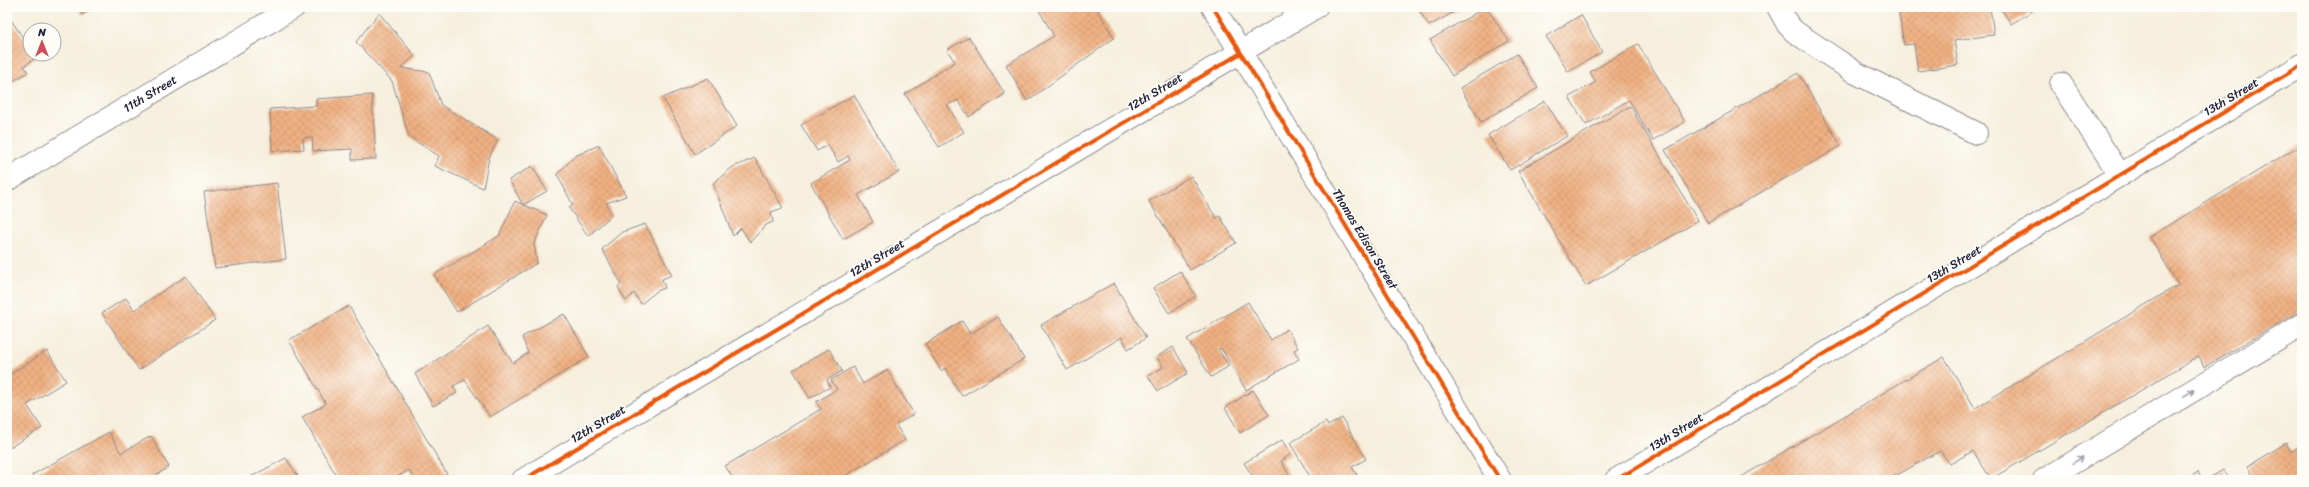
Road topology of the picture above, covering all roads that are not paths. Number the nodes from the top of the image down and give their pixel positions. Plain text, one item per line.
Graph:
1 (294, 7) edge
2 (1213, 7) edge
3 (1316, 7) edge
4 (1778, 7) edge
5 (1241, 53) junction
6 (2302, 66) edge
7 (2061, 84) dead end
8 (1976, 133) dead end
9 (2120, 175) junction
10 (7, 180) edge
11 (2302, 325) edge
12 (523, 480) edge
13 (1500, 480) edge
14 (1616, 480) edge
15 (2044, 480) edge

1 - 10 street, 11th Street
2 - 5 street, Thomas Edison Street
3 - 5 street, 12th Street
4 - 8 street
5 - 12 street, 12th Street
5 - 13 street, Thomas Edison Street
6 - 9 street, 13th Street
7 - 9 street
9 - 14 street, 13th Street
15 -> 11 street

